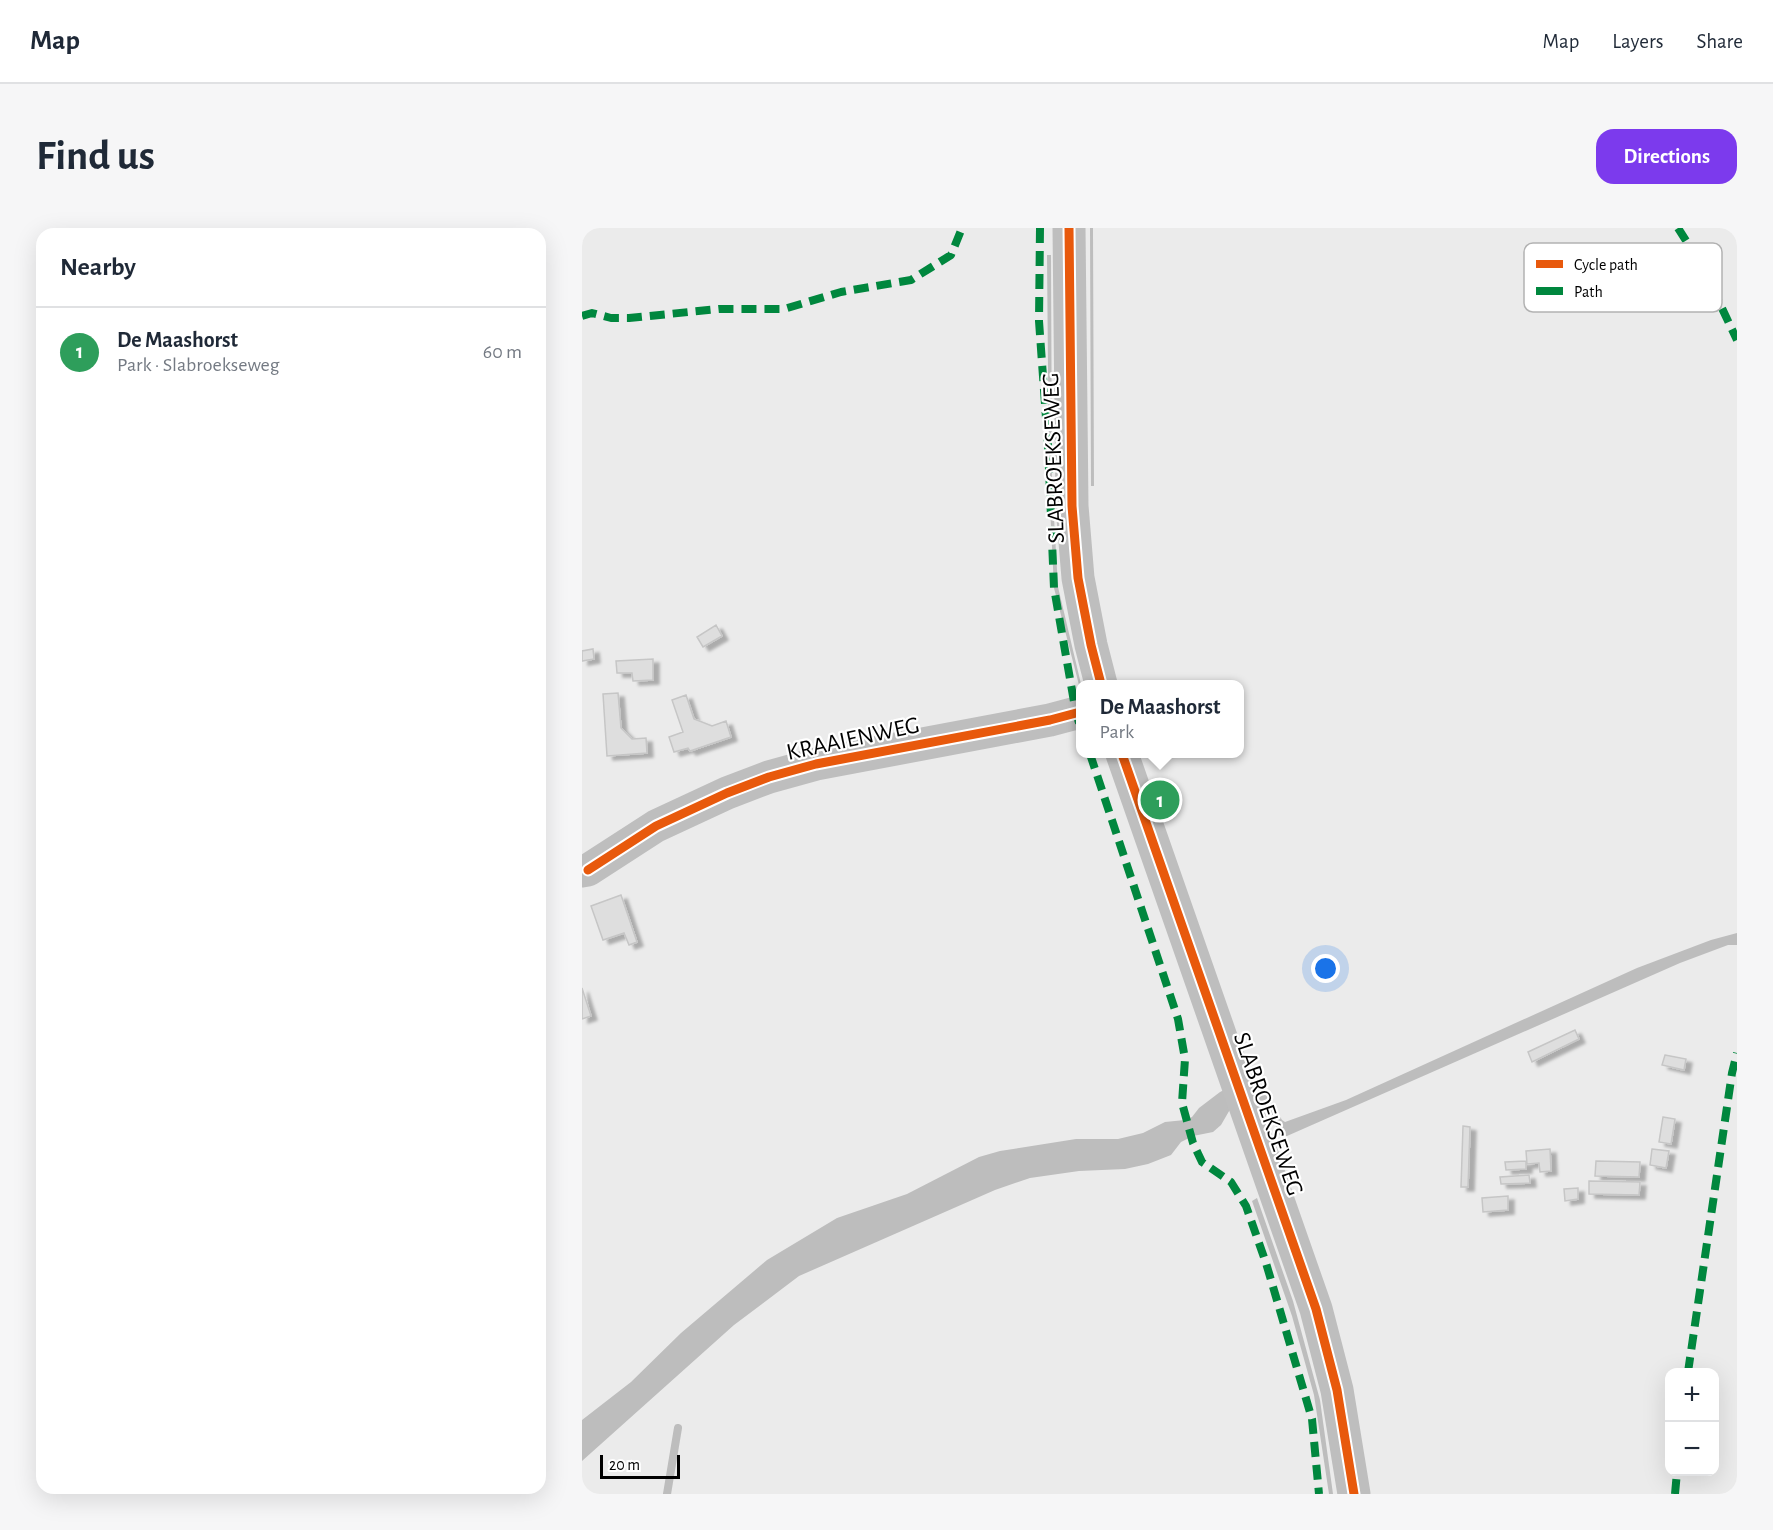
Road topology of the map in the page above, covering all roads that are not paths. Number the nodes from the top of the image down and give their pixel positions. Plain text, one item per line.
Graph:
1 (1069, 228) edge
2 (1100, 680) edge
3 (1076, 713) edge
4 (1124, 758) edge
5 (585, 871) edge
6 (1354, 1494) edge

1 - 2 street, SLABROEKSEWEG
3 - 5 street, KRAAIENWEG
4 - 6 street, SLABROEKSEWEG

